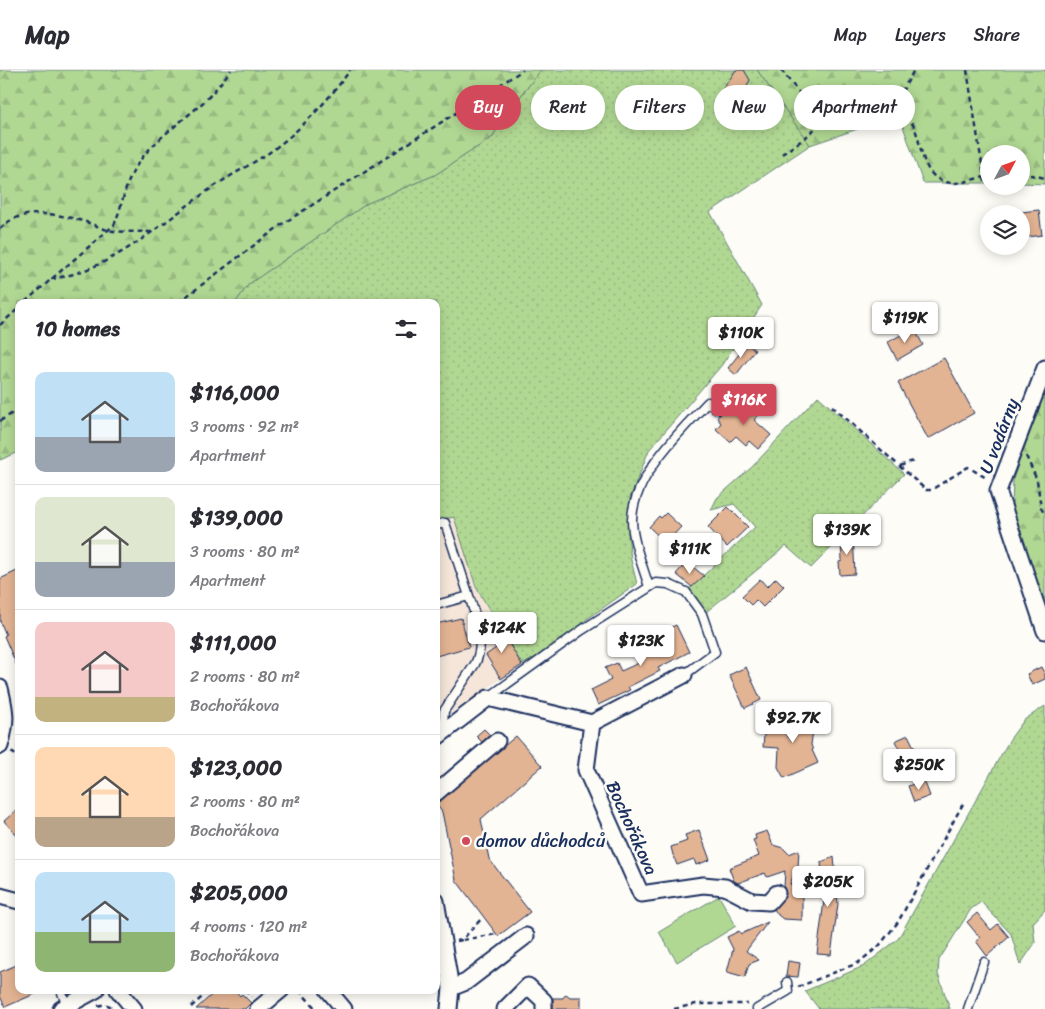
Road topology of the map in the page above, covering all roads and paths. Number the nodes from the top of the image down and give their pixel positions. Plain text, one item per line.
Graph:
1 (231, 70) edge
2 (350, 70) edge
3 (523, 70) edge
4 (781, 70) edge
5 (914, 70) edge
6 (967, 70) edge
7 (906, 85) edge
8 (794, 86) edge
9 (915, 128) edge
10 (813, 130) edge
11 (980, 152) edge
12 (782, 154) dead end
13 (1030, 175) edge
14 (980, 178) edge
15 (1045, 178) edge
16 (0, 229) edge
17 (108, 230) junction
18 (152, 232) junction
19 (51, 279) junction
20 (28, 299) edge
21 (183, 299) edge
22 (15, 312) edge
23 (0, 325) edge
24 (1045, 368) edge
25 (832, 406) dead end
26 (717, 410) dead end
27 (15, 412) edge
28 (0, 421) edge
29 (1018, 441) junction
30 (915, 462) dead end
31 (900, 466) junction
32 (991, 480) dead end
33 (1045, 515) edge
34 (440, 524) edge
35 (649, 587) junction
36 (469, 596) junction
37 (440, 604) edge
38 (1045, 631) edge
39 (684, 675) joint
40 (0, 688) edge
41 (488, 698) junction
42 (592, 723) junction
43 (441, 734) edge
44 (1, 739) edge
45 (497, 741) dead end
46 (440, 790) edge
47 (964, 802) dead end
48 (777, 893) dead end
49 (0, 896) edge
50 (15, 900) edge
51 (482, 918) dead end
52 (440, 924) edge
53 (467, 934) dead end
54 (496, 934) dead end
55 (526, 936) dead end
56 (462, 940) dead end
57 (984, 962) dead end
58 (787, 982) dead end
59 (451, 988) junction
60 (788, 991) junction
61 (62, 994) edge
62 (88, 994) edge
63 (121, 994) edge
64 (206, 994) edge
65 (276, 994) edge
66 (303, 994) edge
67 (331, 994) edge
68 (767, 1003) junction
69 (64, 1007) edge
70 (191, 1007) dead end
71 (93, 1009) edge
72 (115, 1009) edge
73 (134, 1009) edge
74 (258, 1009) edge
75 (316, 1009) edge
76 (344, 1009) edge
77 (448, 1009) edge
78 (505, 1009) edge
79 (544, 1009) edge
80 (674, 1009) edge
81 (757, 1009) edge
82 (968, 1009) edge

1 - 17 path
2 - 18 path
3 - 21 path
4 - 8 path
5 - 7 path
6 - 11 path
9 - 14 path
10 - 12 path
13 - 15 path
16 - 17 path
17 - 18 path
17 - 19 path
18 - 19 path
19 - 20 path
22 - 23 path
24 - 29 street, U vodárny
25 - 31 path
26 - 35 lane
27 - 28 path
29 - 33 path
29 - 38 street, U vodárny
30 - 31 path
31 - 32 path
34 - 36 lane
35 - 39 lane
35 - 41 lane
36 - 37 lane
36 - 43 lane
39 - 42 street
40 - 44 street
41 - 42 street
41 - 43 street
42 - 48 street, Bochořákova
45 - 46 street
47 - 60 path
49 - 50 street
51 - 53 path
52 - 59 street
54 - 56 path
55 - 59 street
57 - 82 lane
58 - 60 lane
59 - 77 street
60 - 68 lane
61 - 69 lane
62 - 69 street
63 - 73 street
64 - 70 path
65 - 74 street
66 - 75 path
67 - 76 street
68 - 80 path
68 - 81 lane
71 - 72 path
78 - 79 street

